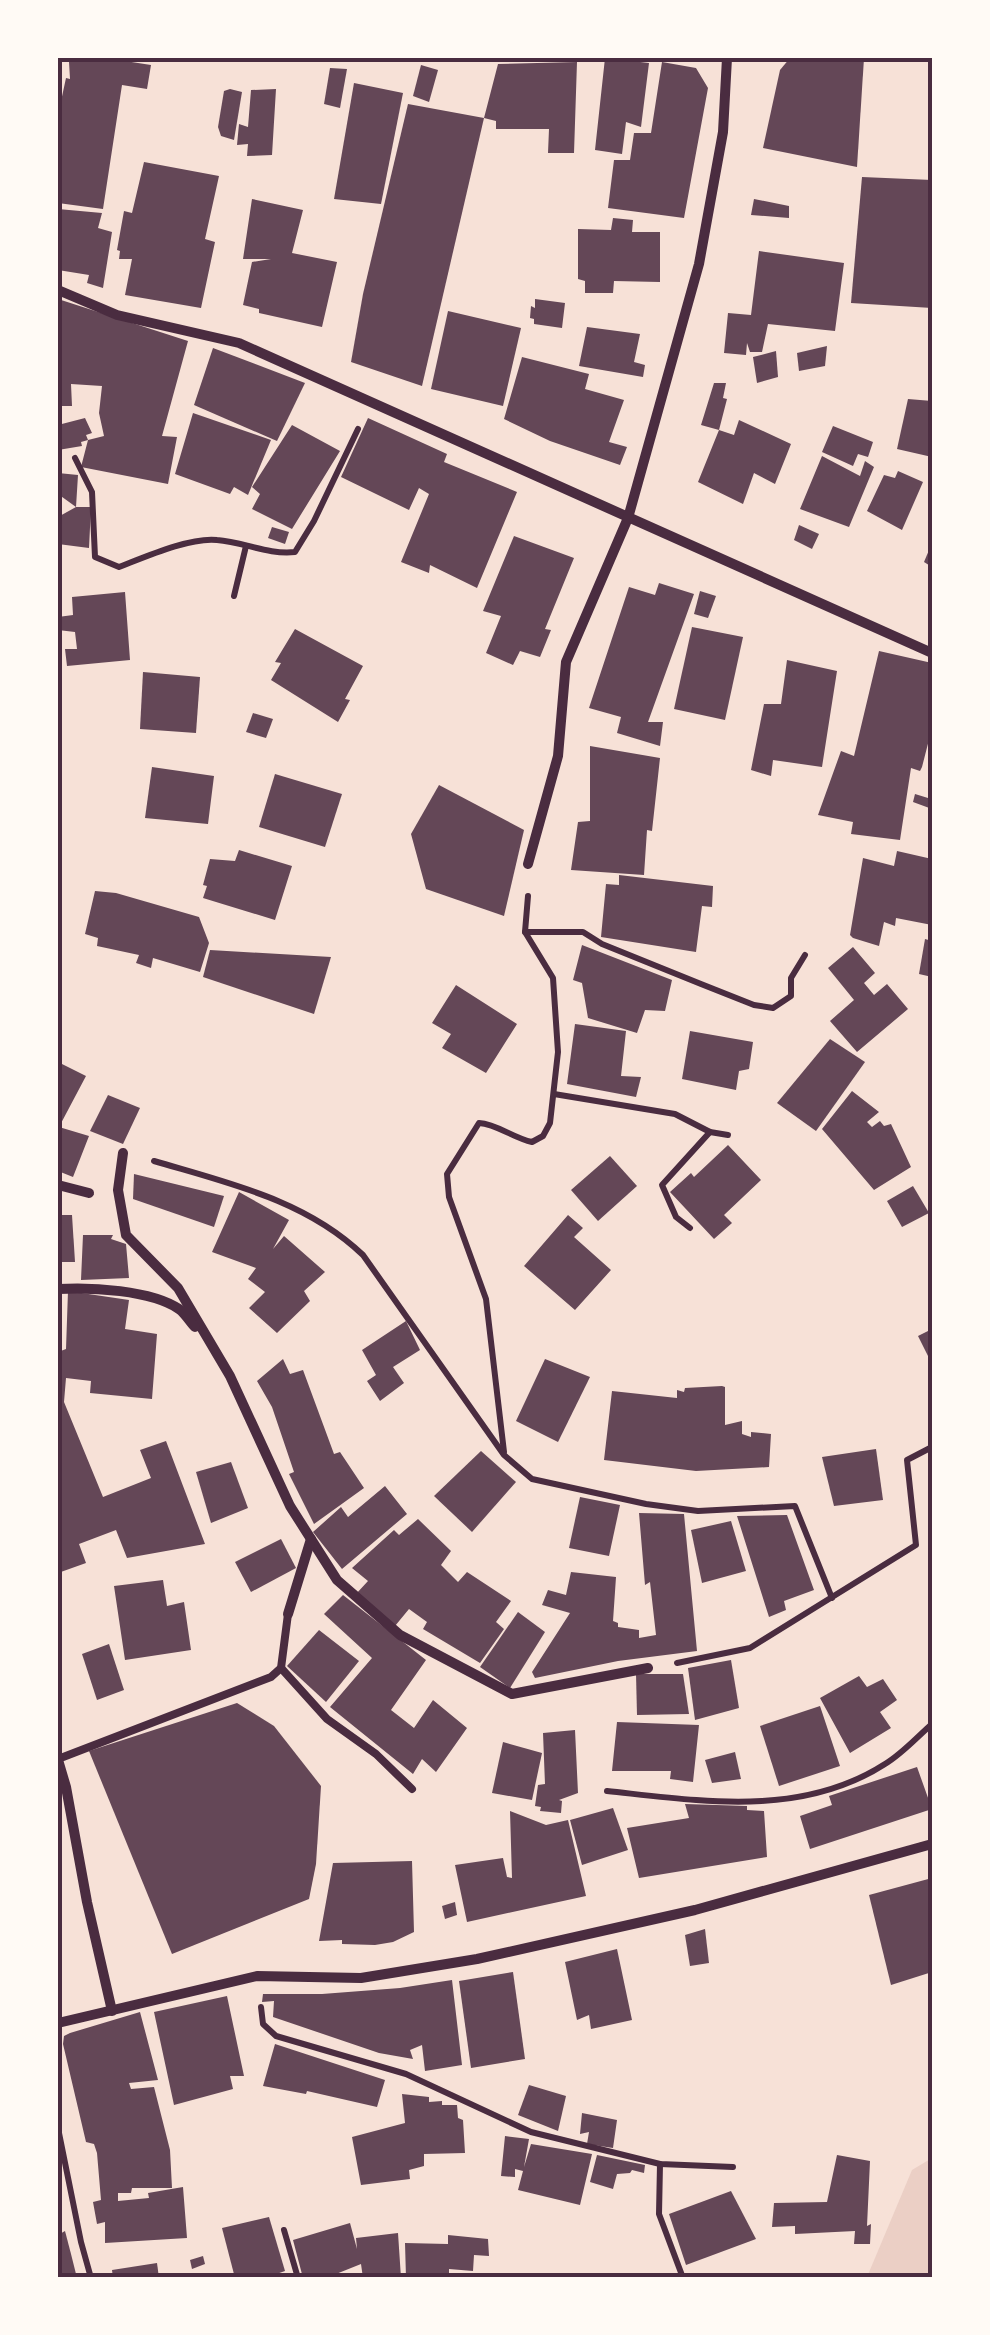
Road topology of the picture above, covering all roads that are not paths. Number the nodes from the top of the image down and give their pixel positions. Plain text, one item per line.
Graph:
1 (727, 58) edge
2 (58, 290) edge
3 (628, 518) junction
4 (932, 653) edge
5 (528, 864) dead end
6 (123, 1153) road end
7 (58, 1185) edge
8 (89, 1193) dead end
9 (58, 1289) edge
10 (212, 1346) junction
11 (311, 1539) junction
12 (288, 1614) joint
13 (281, 1668) junction
14 (648, 1668) road end
15 (58, 1759) edge
16 (412, 1789) dead end
17 (932, 1844) edge
18 (112, 2011) junction
19 (58, 2023) edge

1 - 3 street
2 - 3 street
3 - 4 street
3 - 5 street
6 - 10 street
7 - 8 street
9 - 10 street
10 - 11 street
11 - 12 street
11 - 14 street
12 - 13 lane
13 - 15 lane
13 - 16 lane
15 - 18 street
17 - 18 street
18 - 19 street

